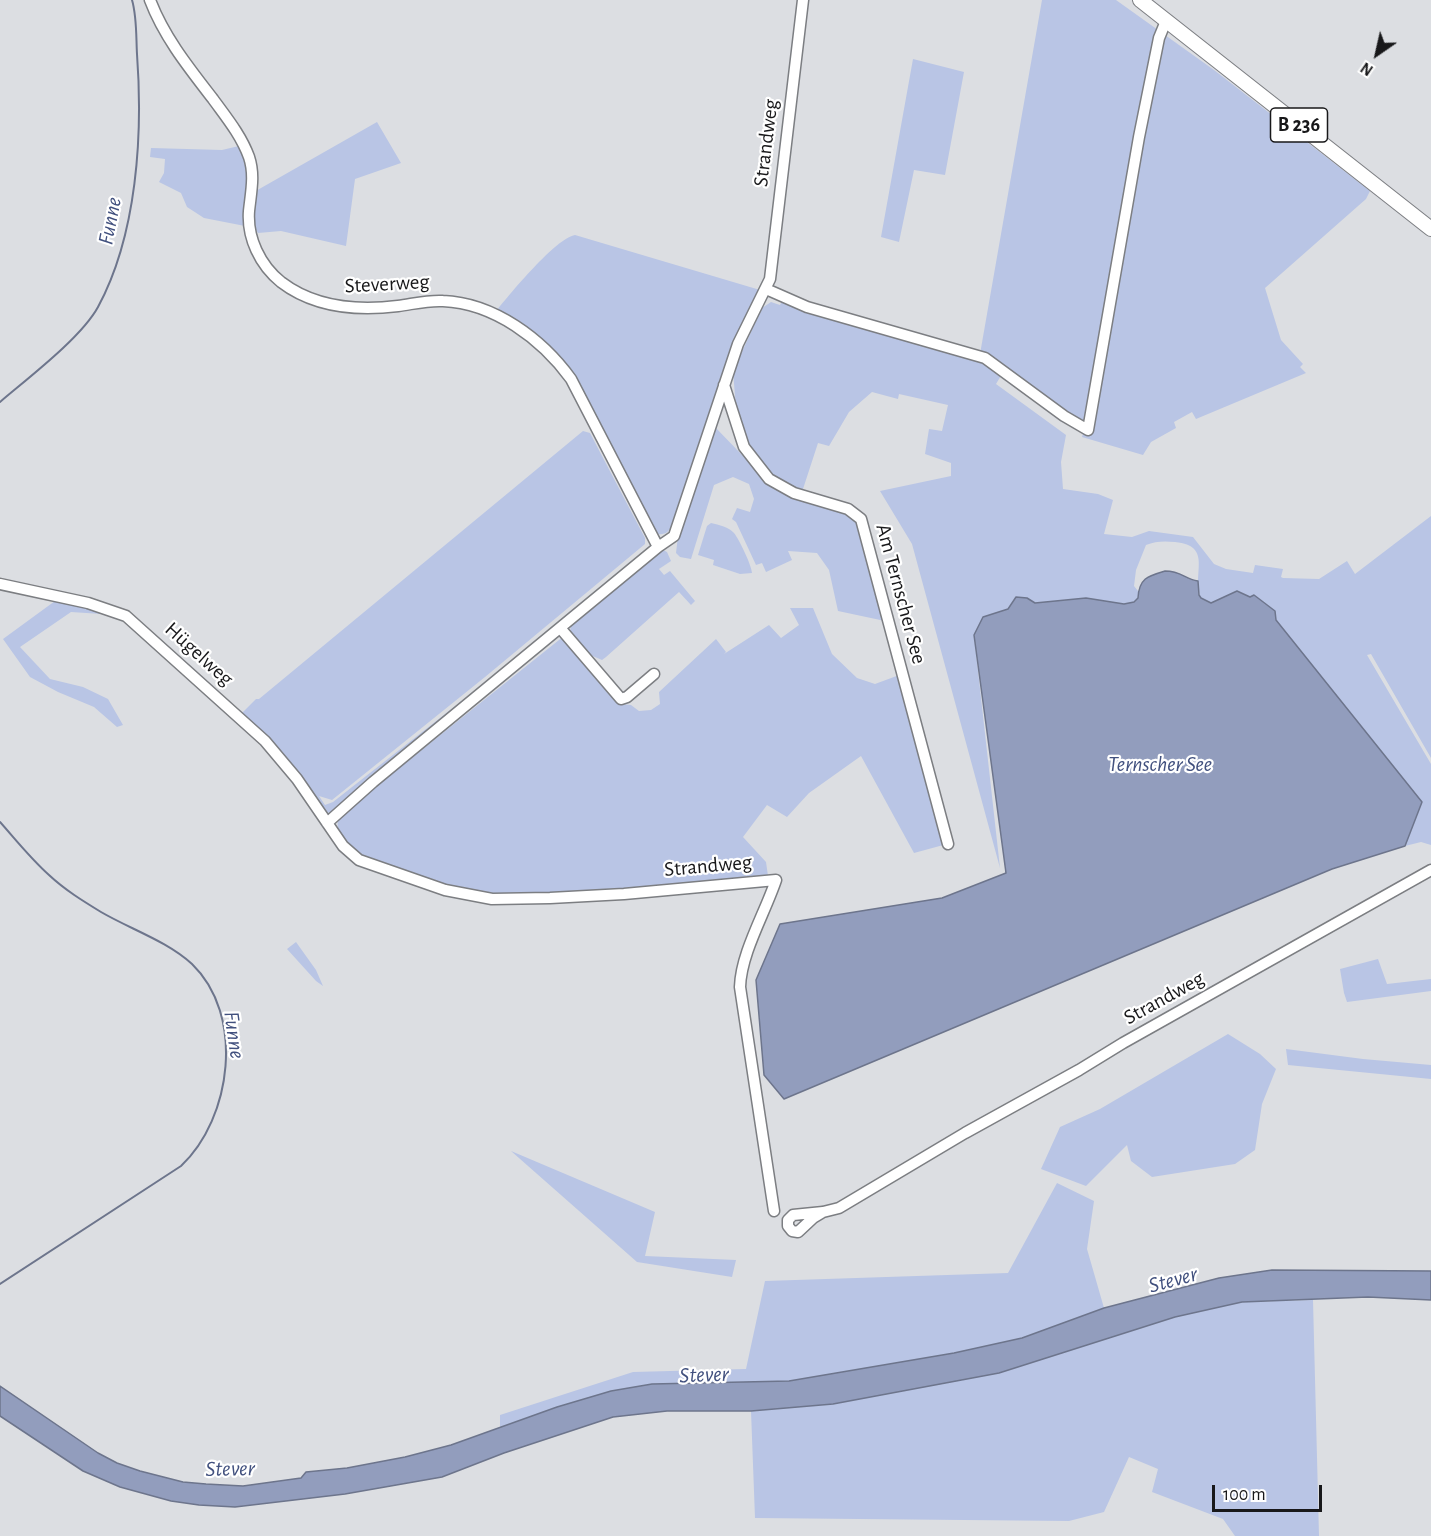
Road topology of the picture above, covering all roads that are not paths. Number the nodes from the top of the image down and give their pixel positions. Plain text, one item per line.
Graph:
1 (150, 0) edge
2 (803, 0) edge
3 (1140, 0) edge
4 (1166, 21) junction
5 (1431, 229) edge
6 (766, 290) junction
7 (724, 385) junction
8 (658, 547) junction
9 (0, 584) edge
10 (561, 629) junction
11 (654, 674) dead end
12 (327, 823) junction
13 (948, 844) dead end
14 (1431, 870) edge
15 (774, 1211) dead end
16 (823, 1212) dead end

1 - 8 street, Steverweg
2 - 6 street, Strandweg
3 - 4 main road, B 236
4 - 5 main road, B 236
4 - 6 street
6 - 7 street, Strandweg
7 - 8 street, Strandweg
7 - 13 street, Am Ternscher See
8 - 10 street, Strandweg
9 - 12 street, Hügelweg
10 - 11 street
10 - 12 street, Strandweg
12 - 15 street, Strandweg
14 - 16 street, Strandweg

